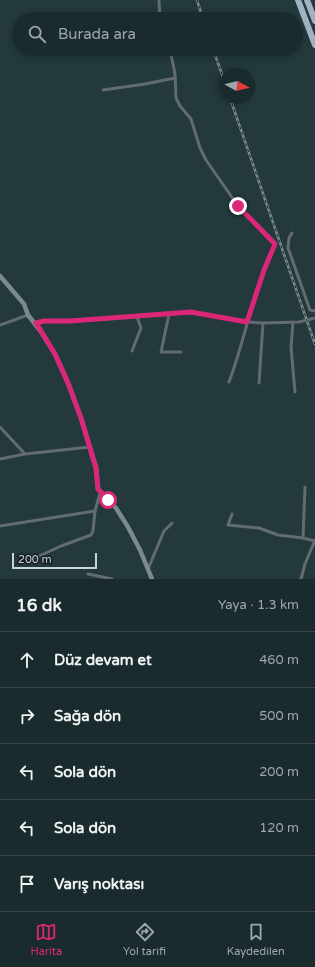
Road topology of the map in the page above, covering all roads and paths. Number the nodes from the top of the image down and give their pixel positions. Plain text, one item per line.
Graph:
1 (159, 0) edge
2 (298, 0) edge
3 (307, 0) edge
4 (160, 12) edge
5 (303, 12) edge
6 (303, 13) edge
7 (315, 21) edge
8 (315, 45) edge
9 (171, 56) edge
10 (175, 78) junction
11 (103, 90) dead end
12 (292, 233) dead end
13 (0, 276) edge
14 (315, 311) edge
15 (28, 314) junction
16 (169, 314) junction
17 (137, 317) junction
18 (315, 318) edge
19 (247, 322) junction
20 (293, 322) junction
21 (36, 323) junction
22 (263, 323) junction
23 (0, 324) edge
24 (132, 351) dead end
25 (181, 352) dead end
26 (229, 382) dead end
27 (259, 383) dead end
28 (295, 392) dead end
29 (0, 427) edge
30 (90, 447) junction
31 (25, 454) junction
32 (0, 459) edge
33 (304, 487) dead end
34 (100, 493) junction
35 (95, 511) junction
36 (232, 514) dead end
37 (172, 523) dead end
38 (0, 526) edge
39 (303, 538) junction
40 (315, 540) edge
41 (24, 563) dead end
42 (148, 569) junction
43 (88, 574) dead end
44 (112, 579) edge
45 (152, 579) edge
46 (301, 579) edge

1 - 4 street
2 - 5 highway
3 - 7 highway
6 - 8 highway
9 - 10 street
10 - 11 street
10 - 19 street
12 - 14 street
13 - 15 street
15 - 21 street
15 - 23 street
16 - 17 street
16 - 19 street
16 - 25 street
17 - 21 street
17 - 24 street
18 - 20 street
19 - 22 street
19 - 26 street
20 - 22 street
20 - 28 street
21 - 30 street
22 - 27 street
29 - 31 street
30 - 31 street
30 - 34 street
31 - 32 street
33 - 39 street
34 - 35 street
34 - 42 street
35 - 38 street
35 - 41 street
36 - 39 street
37 - 42 street
39 - 40 street
40 - 46 street
42 - 45 street
43 - 44 street

